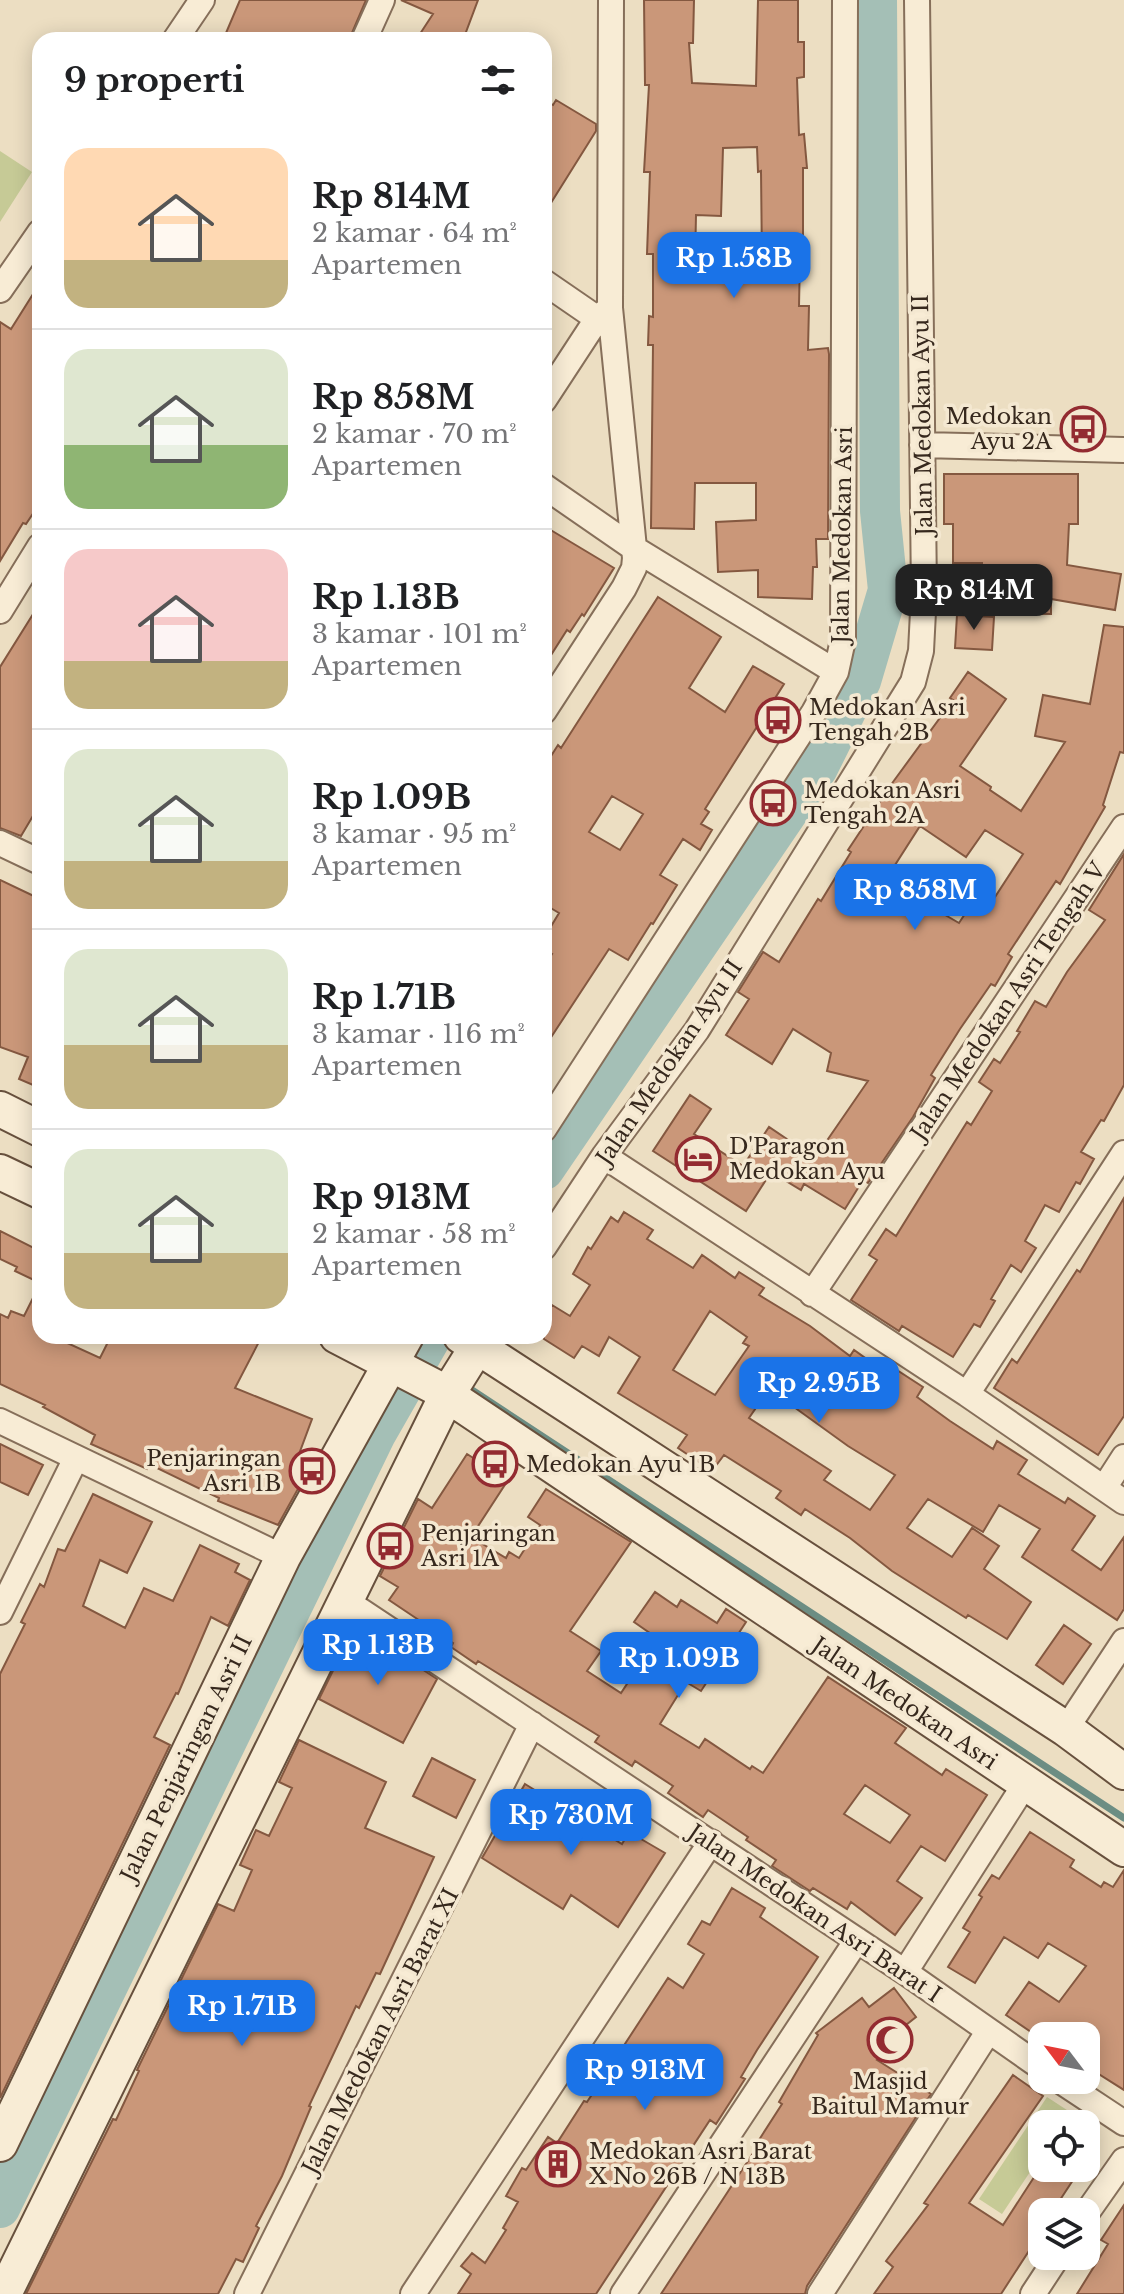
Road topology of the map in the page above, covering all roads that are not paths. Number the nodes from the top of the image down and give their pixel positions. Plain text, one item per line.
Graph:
1 (202, 0) edge
2 (382, 0) edge
3 (611, 0) edge
4 (845, 0) edge
5 (917, 0) edge
6 (183, 32) edge
7 (368, 32) edge
8 (32, 240) edge
9 (8, 265) edge
10 (552, 287) edge
11 (0, 290) edge
12 (607, 319) junction
13 (552, 390) edge
14 (922, 445) junction
15 (1124, 450) edge
16 (552, 492) edge
17 (635, 549) junction
18 (32, 559) edge
19 (0, 611) edge
20 (836, 672) junction
21 (552, 699) edge
22 (1124, 827) edge
23 (0, 843) edge
24 (32, 857) edge
25 (0, 1109) edge
26 (552, 1110) edge
27 (32, 1125) edge
28 (1124, 1153) edge
29 (604, 1156) junction
30 (0, 1172) edge
31 (32, 1187) edge
32 (552, 1235) edge
33 (812, 1294) junction
34 (363, 1344) edge
35 (471, 1344) edge
36 (479, 1344) edge
37 (398, 1355) edge
38 (442, 1391) junction
39 (967, 1394) junction
40 (0, 1421) edge
41 (1124, 1457) edge
42 (76, 1458) junction
43 (1104, 1488) junction
44 (1124, 1502) edge
45 (283, 1557) junction
46 (346, 1601) junction
47 (0, 1612) edge
48 (1124, 1641) edge
49 (532, 1724) junction
50 (1066, 1729) junction
51 (1124, 1772) edge
52 (1025, 1784) junction
53 (711, 1842) junction
54 (1124, 1849) edge
55 (857, 1940) junction
56 (905, 1972) junction
57 (988, 2032) junction
58 (1028, 2059) edge
59 (1080, 2094) edge
60 (1124, 2123) edge
61 (0, 2144) edge
62 (1124, 2160) edge
63 (1097, 2198) edge
64 (1049, 2270) edge
65 (4, 2294) edge
66 (247, 2294) edge
67 (413, 2294) edge
68 (623, 2294) edge
69 (820, 2294) edge
70 (1033, 2294) edge

1 - 6 street
2 - 7 street
3 - 12 street
4 - 20 street, Jalan Medokan Asri
5 - 14 street, Jalan Medokan Ayu II
8 - 9 street
9 - 11 street
10 - 12 street
12 - 13 street
12 - 17 street
14 - 15 street
14 - 29 street, Jalan Medokan Ayu II
16 - 17 street
17 - 20 street
17 - 21 street
18 - 19 street
20 - 26 street, Jalan Medokan Asri
22 - 33 street, Jalan Medokan Asri Tengah V
23 - 24 street
25 - 27 street
28 - 39 street
29 - 32 street, Jalan Medokan Ayu II
29 - 33 street
30 - 31 street
33 - 39 street
34 - 37 street, Jalan Medokan Asri
35 - 38 street
36 - 50 street
37 - 38 street, Jalan Medokan Asri
37 - 45 street, Jalan Penjaringan Asri II
38 - 46 street
38 - 52 street, Jalan Medokan Asri
39 - 43 street
40 - 42 street
41 - 43 street
42 - 45 street
42 - 47 street
43 - 44 street
45 - 61 street, Jalan Penjaringan Asri II
46 - 49 street, Jalan Medokan Asri Barat I
46 - 65 street
48 - 50 street
49 - 53 street, Jalan Medokan Asri Barat I
49 - 66 street, Jalan Medokan Asri Barat XI
50 - 51 street
52 - 54 street, Jalan Medokan Asri
52 - 56 street
53 - 55 street, Jalan Medokan Asri Barat I
53 - 67 street
55 - 56 street, Jalan Medokan Asri Barat I
55 - 68 street
56 - 57 street, Jalan Medokan Asri Barat I
57 - 58 street, Jalan Medokan Asri Barat I
57 - 69 street
59 - 60 street
62 - 63 street
64 - 70 street

